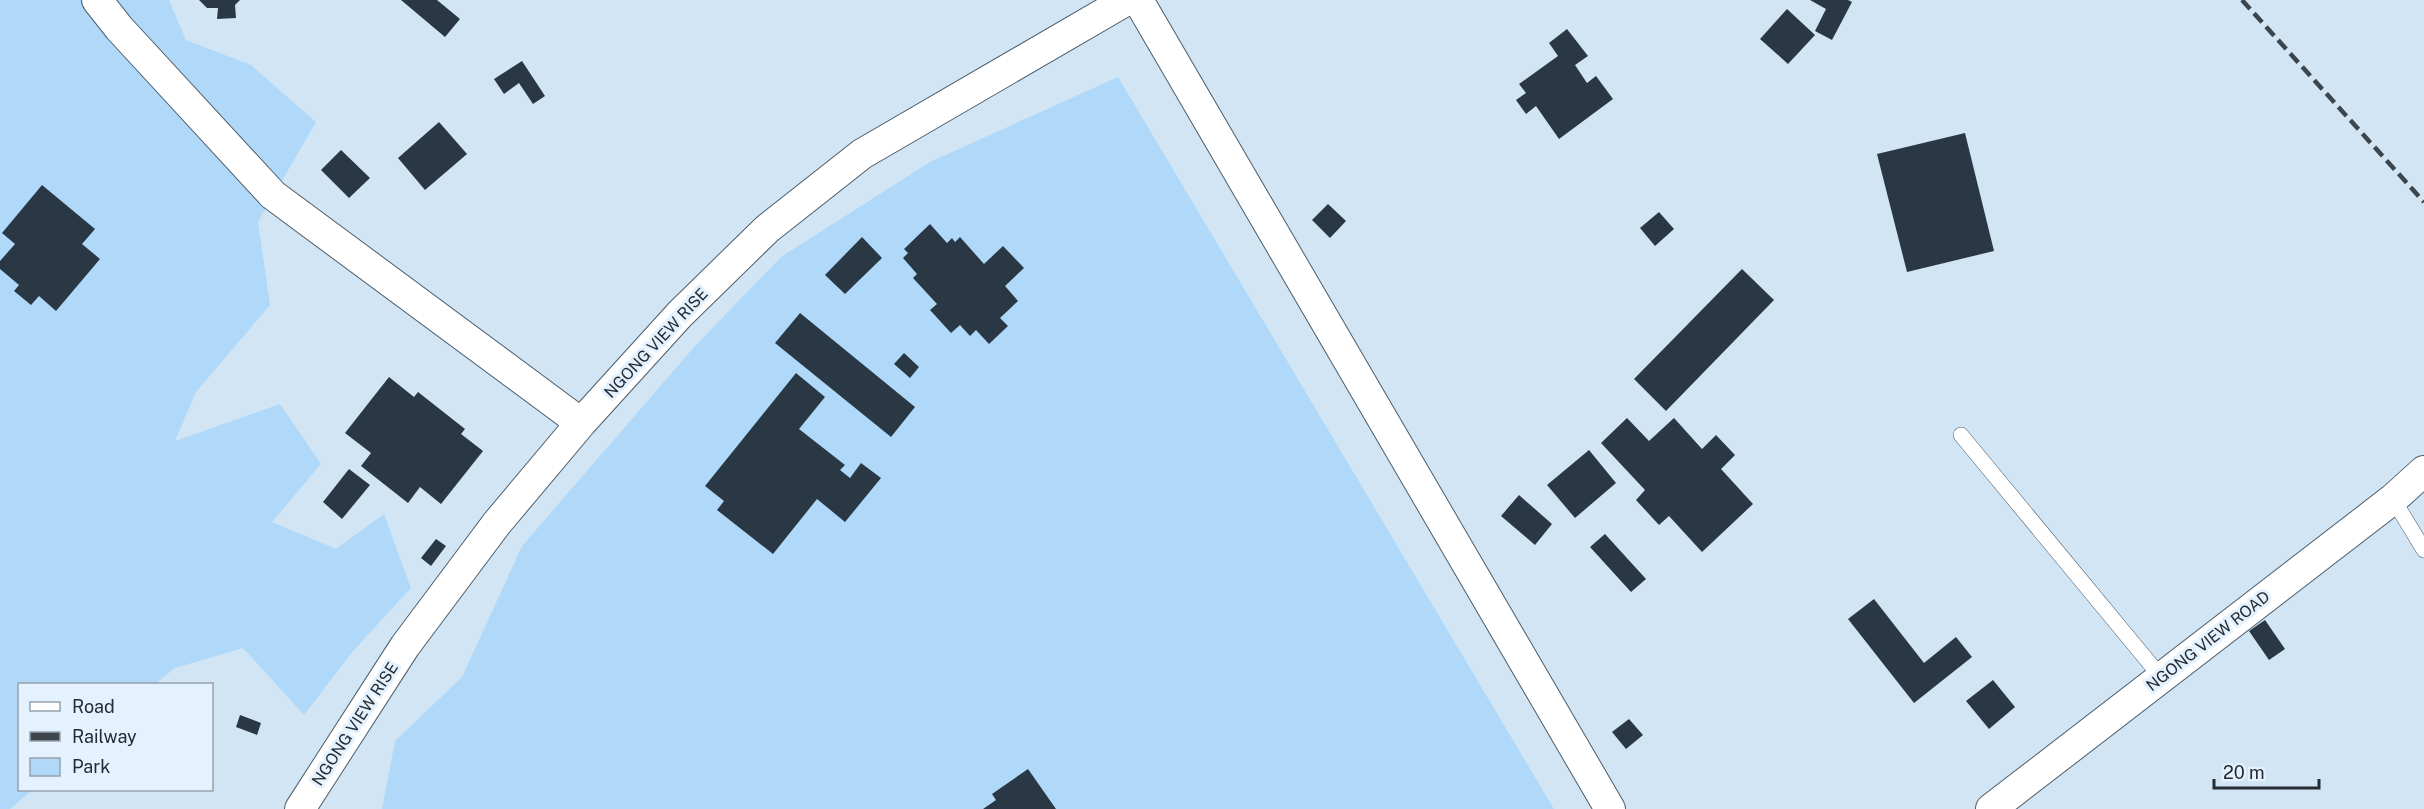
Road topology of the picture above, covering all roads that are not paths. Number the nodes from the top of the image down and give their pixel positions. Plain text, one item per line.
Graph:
1 (98, 0) edge
2 (1127, 0) edge
3 (1138, 0) edge
4 (581, 423) junction
5 (1961, 435) dead end
6 (2424, 471) edge
7 (2393, 499) junction
8 (2424, 550) edge
9 (2161, 677) junction
10 (300, 809) edge
11 (1610, 809) edge
12 (1991, 809) edge

1 - 4 street
2 - 4 street, NGONG VIEW RISE
3 - 11 street
4 - 10 street, NGONG VIEW RISE
5 - 9 lane
6 - 7 street, NGONG VIEW ROAD
7 - 8 lane
7 - 9 street, NGONG VIEW ROAD
9 - 12 street, NGONG VIEW ROAD

